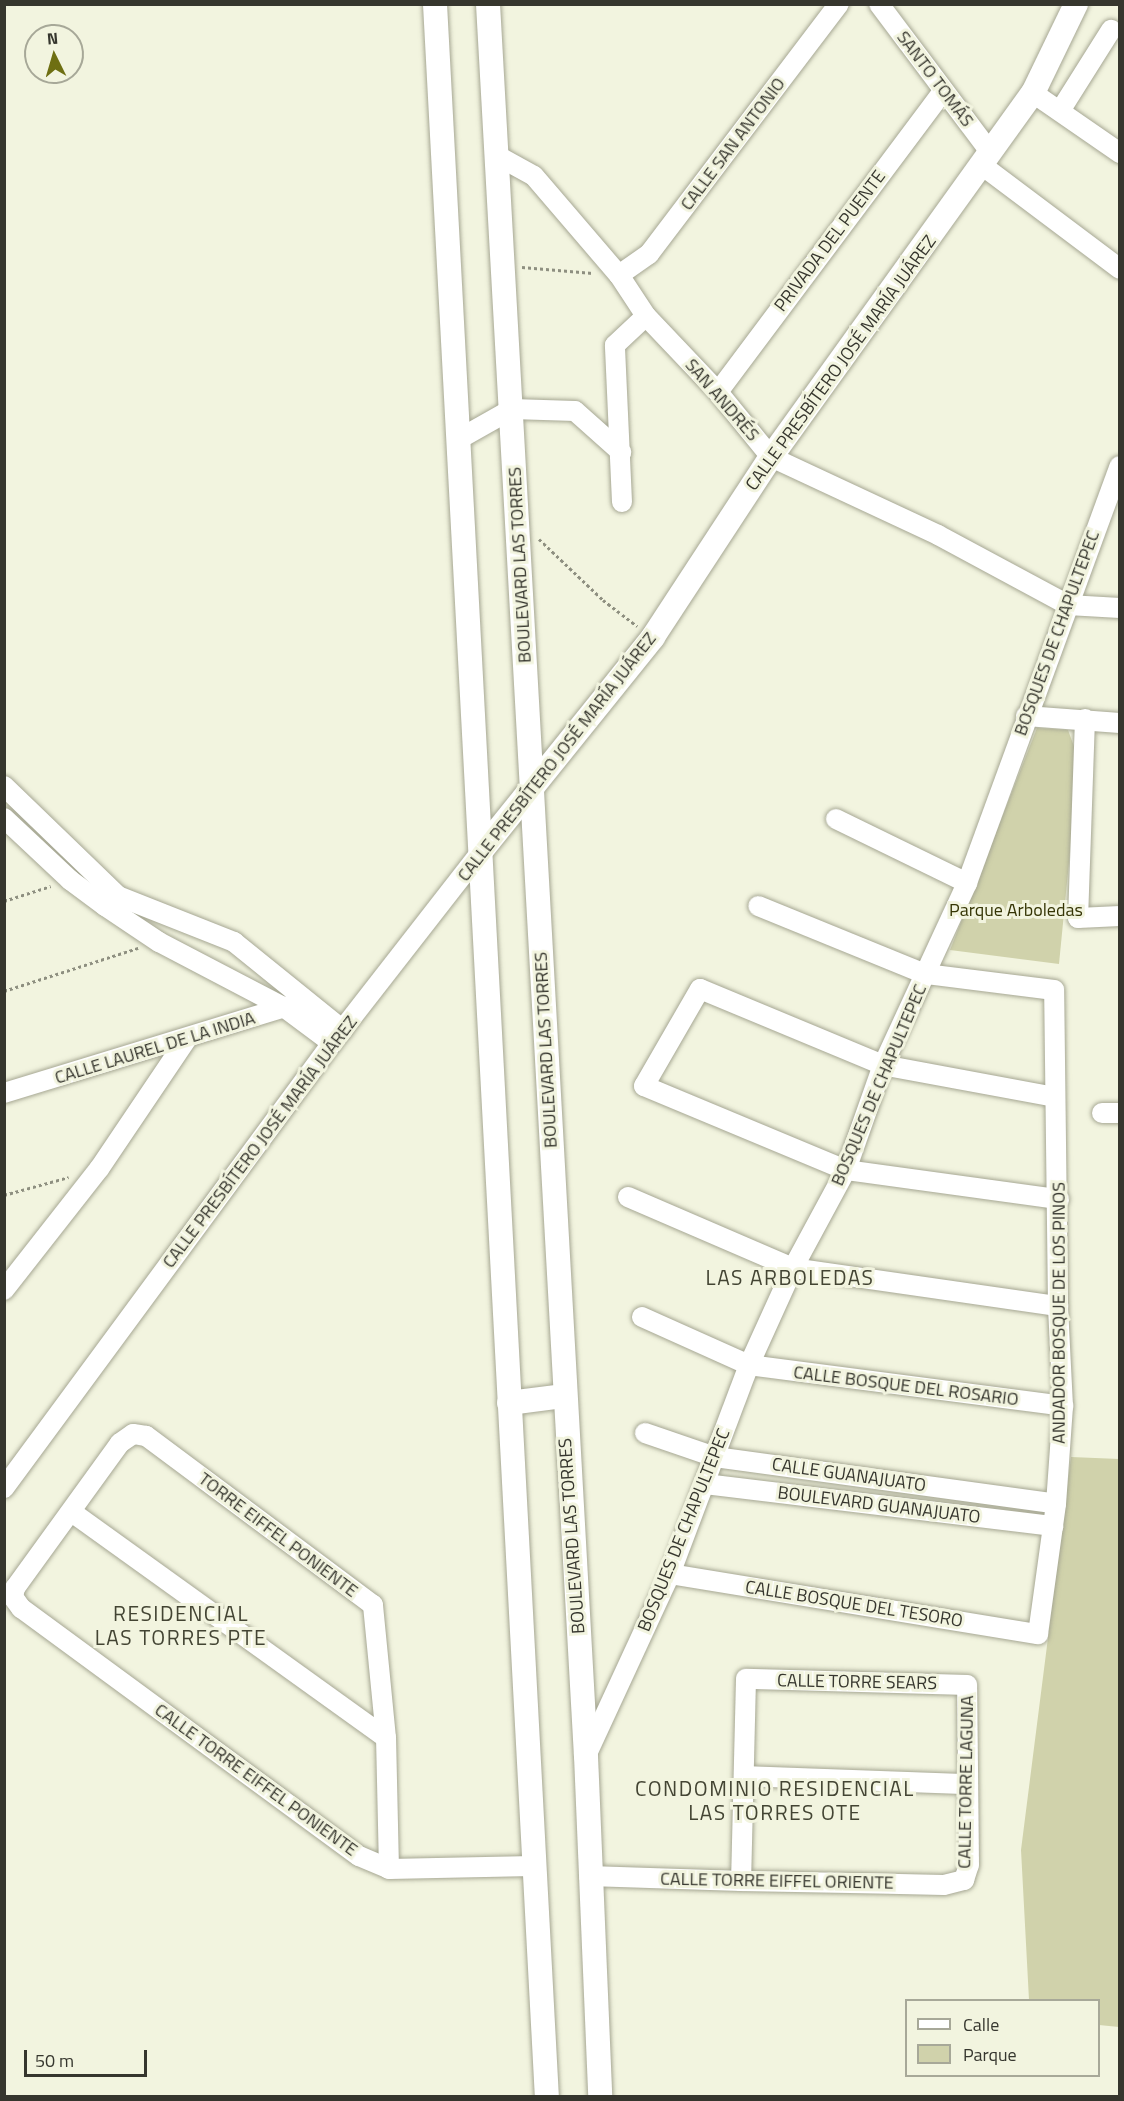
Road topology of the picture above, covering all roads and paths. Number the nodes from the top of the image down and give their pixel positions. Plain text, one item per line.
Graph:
1 (435, 4) edge
2 (488, 4) edge
3 (839, 4) edge
4 (879, 4) edge
5 (1076, 4) edge
6 (1111, 30) dead end
7 (943, 91) junction
8 (1034, 93) junction
9 (1059, 111) junction
10 (1119, 153) edge
11 (496, 155) junction
12 (987, 159) junction
13 (502, 265) junction
14 (1119, 269) edge
15 (619, 275) junction
16 (646, 316) junction
17 (718, 392) junction
18 (502, 415) junction
19 (466, 435) junction
20 (621, 452) junction
21 (771, 457) junction
22 (1119, 466) edge
23 (1114, 491) edge
24 (622, 502) dead end
25 (516, 524) junction
26 (1068, 605) junction
27 (1119, 608) edge
28 (653, 637) junction
29 (1026, 716) junction
30 (1085, 720) junction
31 (1119, 723) edge
32 (4, 786) edge
33 (533, 790) junction
34 (4, 818) edge
35 (836, 819) dead end
36 (497, 832) junction
37 (70, 880) junction
38 (967, 883) junction
39 (4, 901) edge
40 (112, 901) junction
41 (758, 906) dead end
42 (1119, 916) edge
43 (159, 942) junction
44 (926, 974) junction
45 (4, 991) edge
46 (305, 999) junction
47 (285, 1008) junction
48 (337, 1037) junction
49 (186, 1040) junction
50 (883, 1065) junction
51 (4, 1094) edge
52 (1055, 1097) junction
53 (99, 1168) junction
54 (846, 1170) junction
55 (4, 1195) edge
56 (628, 1197) dead end
57 (1059, 1199) junction
58 (793, 1268) junction
59 (4, 1290) edge
60 (1058, 1306) junction
61 (642, 1317) dead end
62 (749, 1365) junction
63 (563, 1396) junction
64 (509, 1403) junction
65 (1063, 1406) junction
66 (645, 1433) dead end
67 (715, 1457) junction
68 (705, 1484) junction
69 (4, 1488) edge
70 (1056, 1504) junction
71 (73, 1513) junction
72 (1053, 1526) junction
73 (670, 1574) junction
74 (13, 1597) joint
75 (1038, 1634) joint
76 (968, 1684) joint
77 (615, 1694) junction
78 (582, 1698) junction
79 (386, 1738) junction
80 (586, 1756) junction
81 (745, 1776) junction
82 (967, 1784) junction
83 (533, 1866) junction
84 (389, 1869) junction
85 (589, 1876) junction
86 (964, 1880) joint
87 (741, 1881) junction
88 (547, 2097) edge
89 (600, 2097) edge

1 - 19 street
2 - 11 street, BOULEVARD LAS TORRES
3 - 15 street, CALLE SAN ANTONIO
4 - 7 street, SANTO TOMÁS
5 - 8 street, CALLE PRESBÍTERO JOSÉ MARÍA JUÁREZ
6 - 9 street
7 - 12 street, SANTO TOMÁS
7 - 17 street, PRIVADA DEL PUENTE
8 - 9 street
8 - 12 street, CALLE PRESBÍTERO JOSÉ MARÍA JUÁREZ
9 - 10 street
11 - 13 street, BOULEVARD LAS TORRES
11 - 15 street, SAN ANDRÉS
12 - 14 street, SANTO TOMÁS
12 - 21 street, CALLE PRESBÍTERO JOSÉ MARÍA JUÁREZ
13 - 15 path
13 - 18 street, BOULEVARD LAS TORRES
15 - 16 street, SAN ANDRÉS
16 - 17 street, SAN ANDRÉS
16 - 20 street
17 - 21 street, SAN ANDRÉS
18 - 19 street
18 - 20 street
18 - 25 street, BOULEVARD LAS TORRES
19 - 36 street
20 - 24 street
21 - 26 street, SAN ANDRÉS
21 - 28 street, CALLE PRESBÍTERO JOSÉ MARÍA JUÁREZ
22 - 23 street, BOSQUES DE CHAPULTEPEC
23 - 26 street, BOSQUES DE CHAPULTEPEC
25 - 28 path
25 - 33 street, BOULEVARD LAS TORRES
26 - 27 street
26 - 29 street, BOSQUES DE CHAPULTEPEC
28 - 33 street, CALLE PRESBÍTERO JOSÉ MARÍA JUÁREZ
29 - 30 street
29 - 38 street, BOSQUES DE CHAPULTEPEC
30 - 31 street
30 - 42 street
32 - 40 street
33 - 36 street, CALLE PRESBÍTERO JOSÉ MARÍA JUÁREZ
33 - 63 street, BOULEVARD LAS TORRES
34 - 37 street
35 - 38 street
36 - 48 street, CALLE PRESBÍTERO JOSÉ MARÍA JUÁREZ
36 - 64 street
37 - 39 path
37 - 40 street
38 - 44 street, BOSQUES DE CHAPULTEPEC
40 - 43 street
40 - 46 street
41 - 44 street
43 - 45 path
43 - 47 street
44 - 50 street, BOSQUES DE CHAPULTEPEC
44 - 52 street, ANDADOR BOSQUE DE LOS PINOS
46 - 47 street, CALLE LAUREL DE LA INDIA
46 - 48 street
47 - 48 street
47 - 49 street, CALLE LAUREL DE LA INDIA
48 - 69 street, CALLE PRESBÍTERO JOSÉ MARÍA JUÁREZ
49 - 51 street, CALLE LAUREL DE LA INDIA
49 - 53 street
50 - 52 street
50 - 54 street, BOSQUES DE CHAPULTEPEC
50 - 54 street
52 - 57 street, ANDADOR BOSQUE DE LOS PINOS
53 - 55 path
53 - 59 street
54 - 57 street
54 - 58 street, BOSQUES DE CHAPULTEPEC
56 - 58 street
57 - 60 street, ANDADOR BOSQUE DE LOS PINOS
58 - 60 street
58 - 62 street, BOSQUES DE CHAPULTEPEC
60 - 65 street, ANDADOR BOSQUE DE LOS PINOS
61 - 62 street, CALLE BOSQUE DEL ROSARIO
62 - 65 street, CALLE BOSQUE DEL ROSARIO
62 - 67 street, BOSQUES DE CHAPULTEPEC
63 - 64 street
63 - 78 street, BOULEVARD LAS TORRES
64 - 83 street
65 - 70 street, ANDADOR BOSQUE DE LOS PINOS
66 - 67 street, CALLE GUANAJUATO
67 - 68 street, BOSQUES DE CHAPULTEPEC
67 - 70 street, CALLE GUANAJUATO
68 - 72 street, BOULEVARD GUANAJUATO
68 - 73 street, BOSQUES DE CHAPULTEPEC
70 - 72 street, ANDADOR BOSQUE DE LOS PINOS
71 - 74 street, TORRE EIFFEL PONIENTE
71 - 79 street
71 - 79 street, TORRE EIFFEL PONIENTE
72 - 75 street, ANDADOR BOSQUE DE LOS PINOS
73 - 75 street, CALLE BOSQUE DEL TESORO
73 - 77 street, BOSQUES DE CHAPULTEPEC
74 - 84 street, CALLE TORRE EIFFEL PONIENTE
76 - 81 street, CALLE TORRE SEARS
76 - 82 street, CALLE TORRE LAGUNA
77 - 78 street
77 - 80 street, BOSQUES DE CHAPULTEPEC
78 - 80 street, BOULEVARD LAS TORRES
79 - 84 street, TORRE EIFFEL PONIENTE
80 - 85 street, BOULEVARD LAS TORRES
81 - 82 street
81 - 87 street
82 - 86 street, CALLE TORRE LAGUNA
83 - 84 street, CALLE TORRE EIFFEL PONIENTE
83 - 88 street
85 - 87 street, CALLE TORRE EIFFEL ORIENTE
85 - 89 street, BOULEVARD LAS TORRES
86 - 87 street, CALLE TORRE EIFFEL ORIENTE

